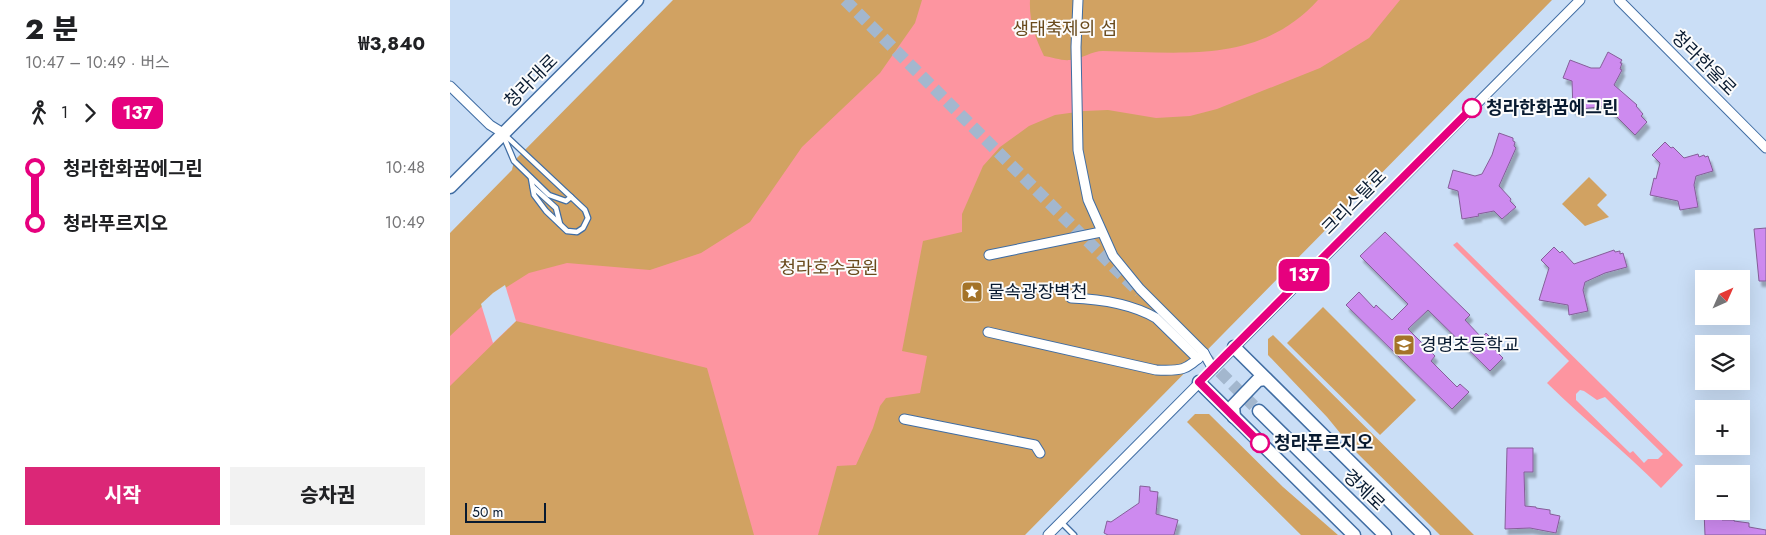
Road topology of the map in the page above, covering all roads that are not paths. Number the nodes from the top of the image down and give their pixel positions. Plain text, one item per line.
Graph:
1 (637, 0) edge
2 (1078, 0) edge
3 (1580, 0) edge
4 (1618, 0) edge
5 (450, 86) edge
6 (503, 134) junction
7 (1766, 148) edge
8 (531, 178) junction
9 (532, 186) junction
10 (450, 187) edge
11 (571, 197) junction
12 (560, 224) junction
13 (1101, 232) junction
14 (989, 255) dead end
15 (1071, 298) dead end
16 (988, 332) dead end
17 (1234, 347) junction
18 (1201, 356) junction
19 (1213, 369) junction
20 (1266, 379) junction
21 (1199, 382) junction
22 (1259, 411) tunnel mouth
23 (1234, 417) junction
24 (904, 419) dead end
25 (1040, 452) dead end
26 (1061, 522) junction
27 (1384, 533) edge
28 (1048, 535) edge
29 (1074, 535) edge
30 (1354, 535) edge
31 (1424, 535) edge

1 - 6 street, 청라대로
2 - 13 street
3 - 17 street, 크리스탈로
4 - 7 street, 청라한울로
5 - 6 street
6 - 8 lane
6 - 10 street, 청라대로
6 - 11 lane
8 - 9 lane
8 - 11 lane
9 - 12 lane
9 - 12 lane
11 - 12 lane
13 - 14 street
13 - 18 street
15 - 18 street
16 - 18 street
17 - 19 street, 크리스탈로
17 - 20 street
18 - 19 street
19 - 21 street, 크리스탈로
20 - 23 street
20 - 31 street
21 - 23 street
21 - 26 street, 크리스탈로
22 - 27 street, 경제로
23 - 30 street
24 - 25 street
26 - 28 street, 크리스탈로
26 - 29 lane

